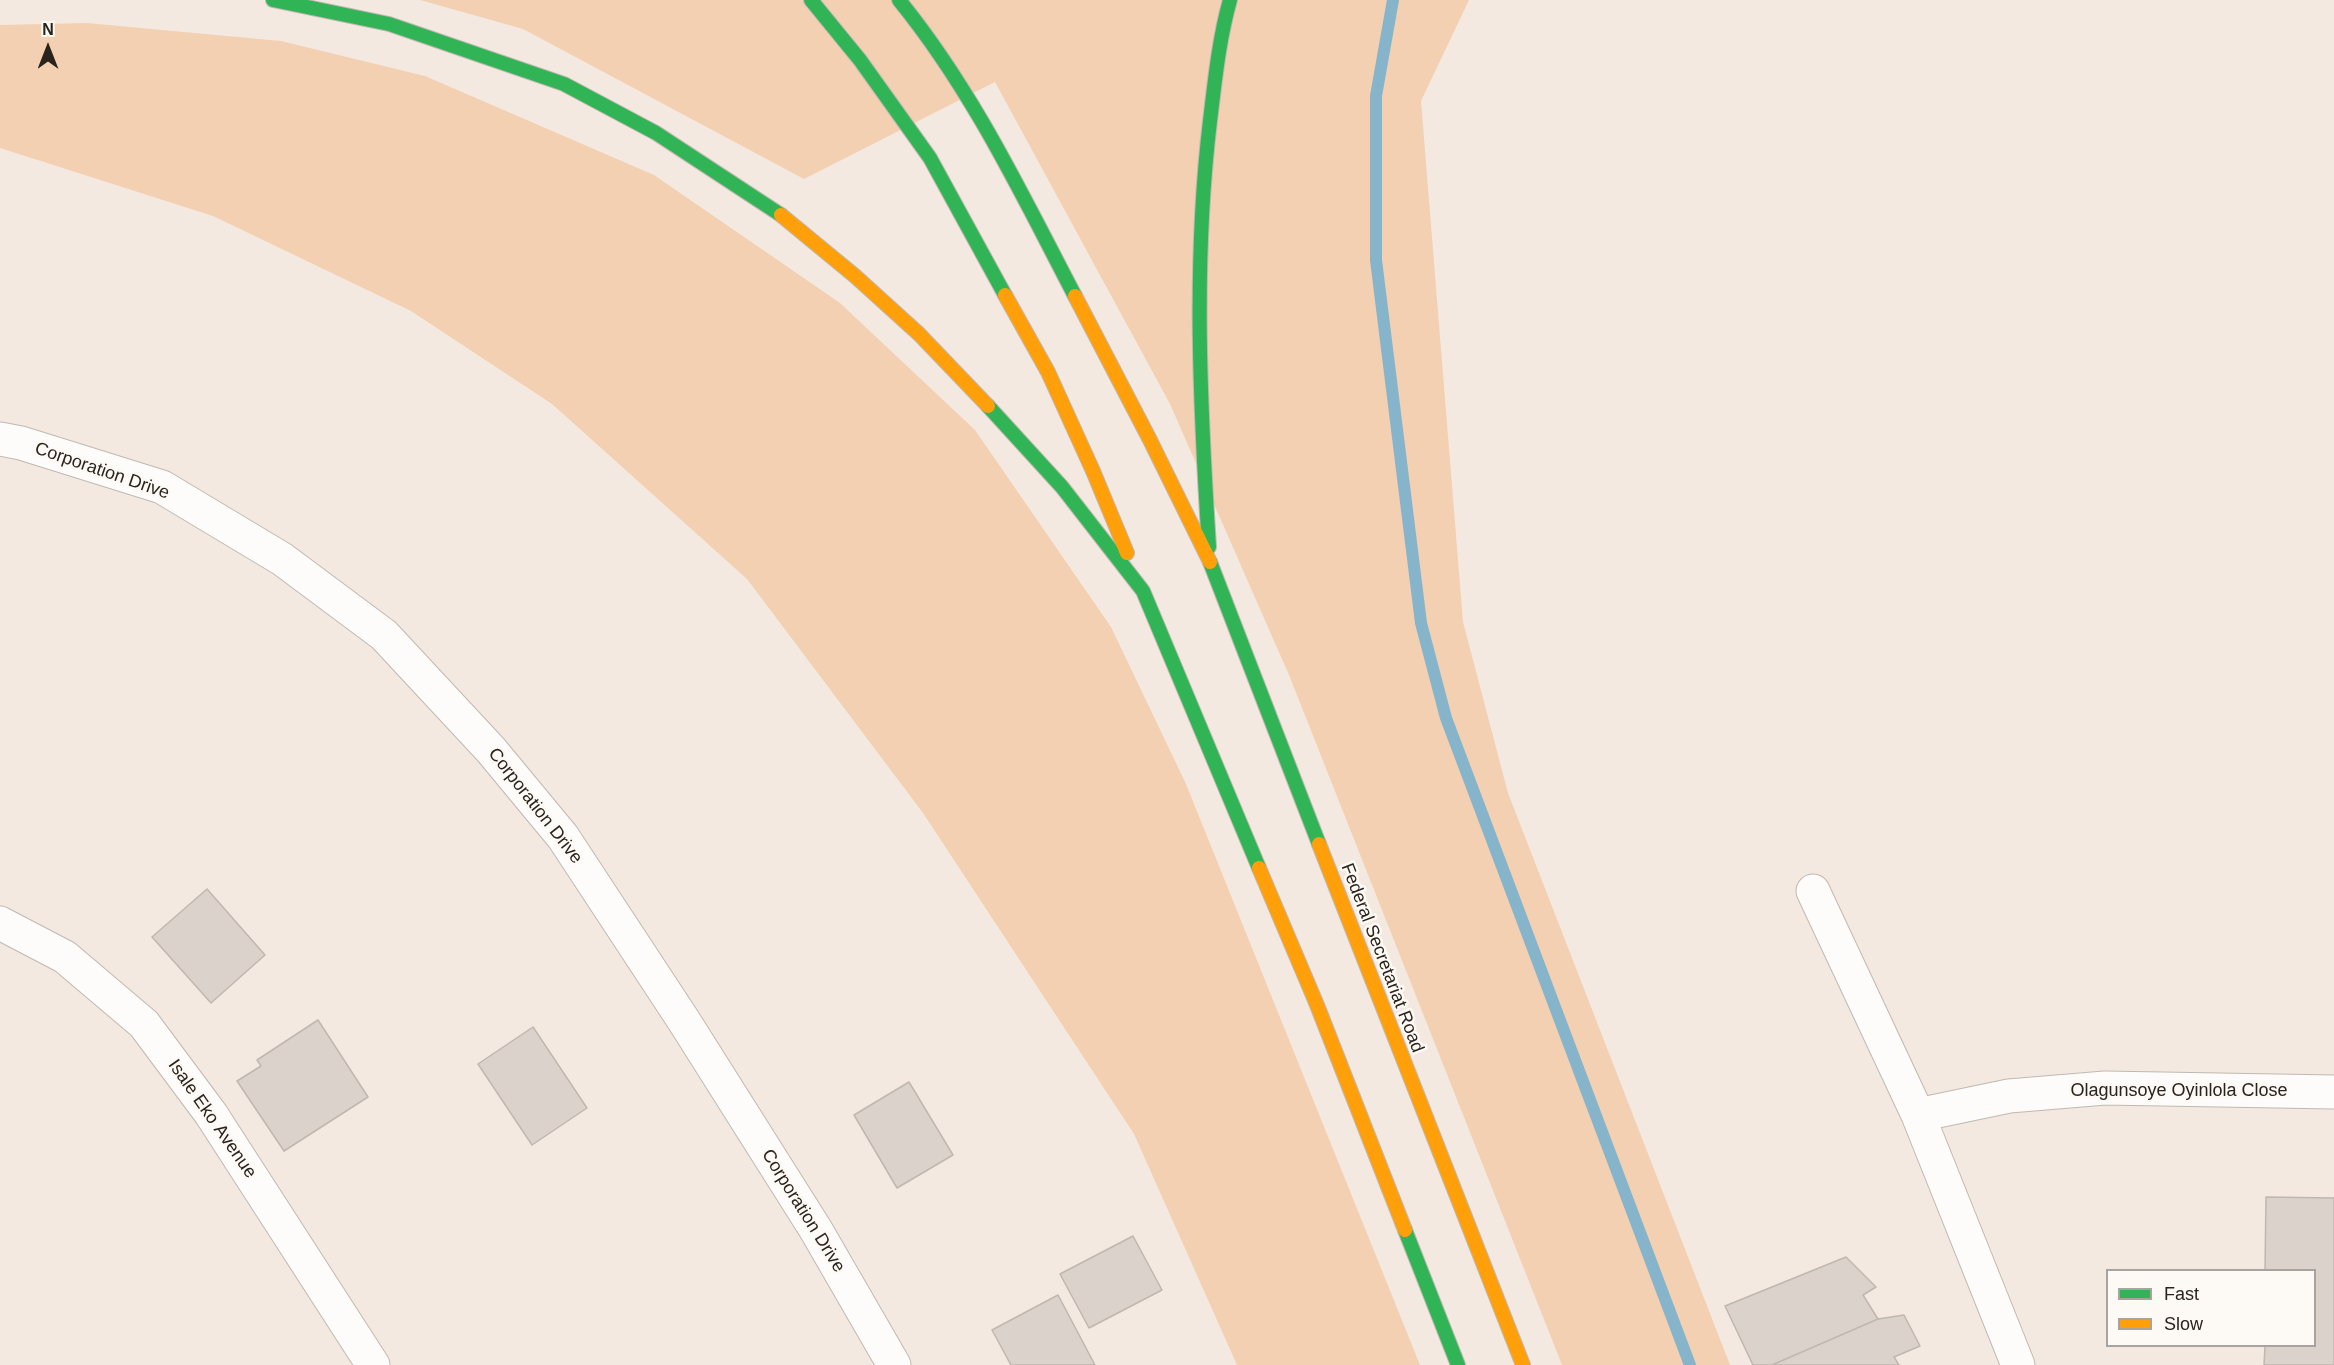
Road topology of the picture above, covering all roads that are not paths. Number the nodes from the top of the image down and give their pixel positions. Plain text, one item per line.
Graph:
1 (273, 0) edge
2 (811, 0) edge
3 (899, 0) edge
4 (1230, 0) edge
5 (0, 440) edge
6 (1210, 562) junction
7 (1143, 591) junction
8 (1813, 891) dead end
9 (0, 923) edge
10 (2334, 1092) edge
11 (1918, 1115) junction
12 (373, 1365) edge
13 (894, 1365) edge
14 (1458, 1365) edge
15 (1523, 1365) edge
16 (2018, 1365) edge

1 - 7 main road
2 - 7 main road
3 - 6 main road
4 - 6 main road
5 - 13 street, Corporation Drive
6 - 15 main road, Federal Secretariat Road
7 - 14 main road
8 - 11 street
9 - 12 street, Isale Eko Avenue
10 - 11 street, Olagunsoye Oyinlola Close
11 - 16 street

